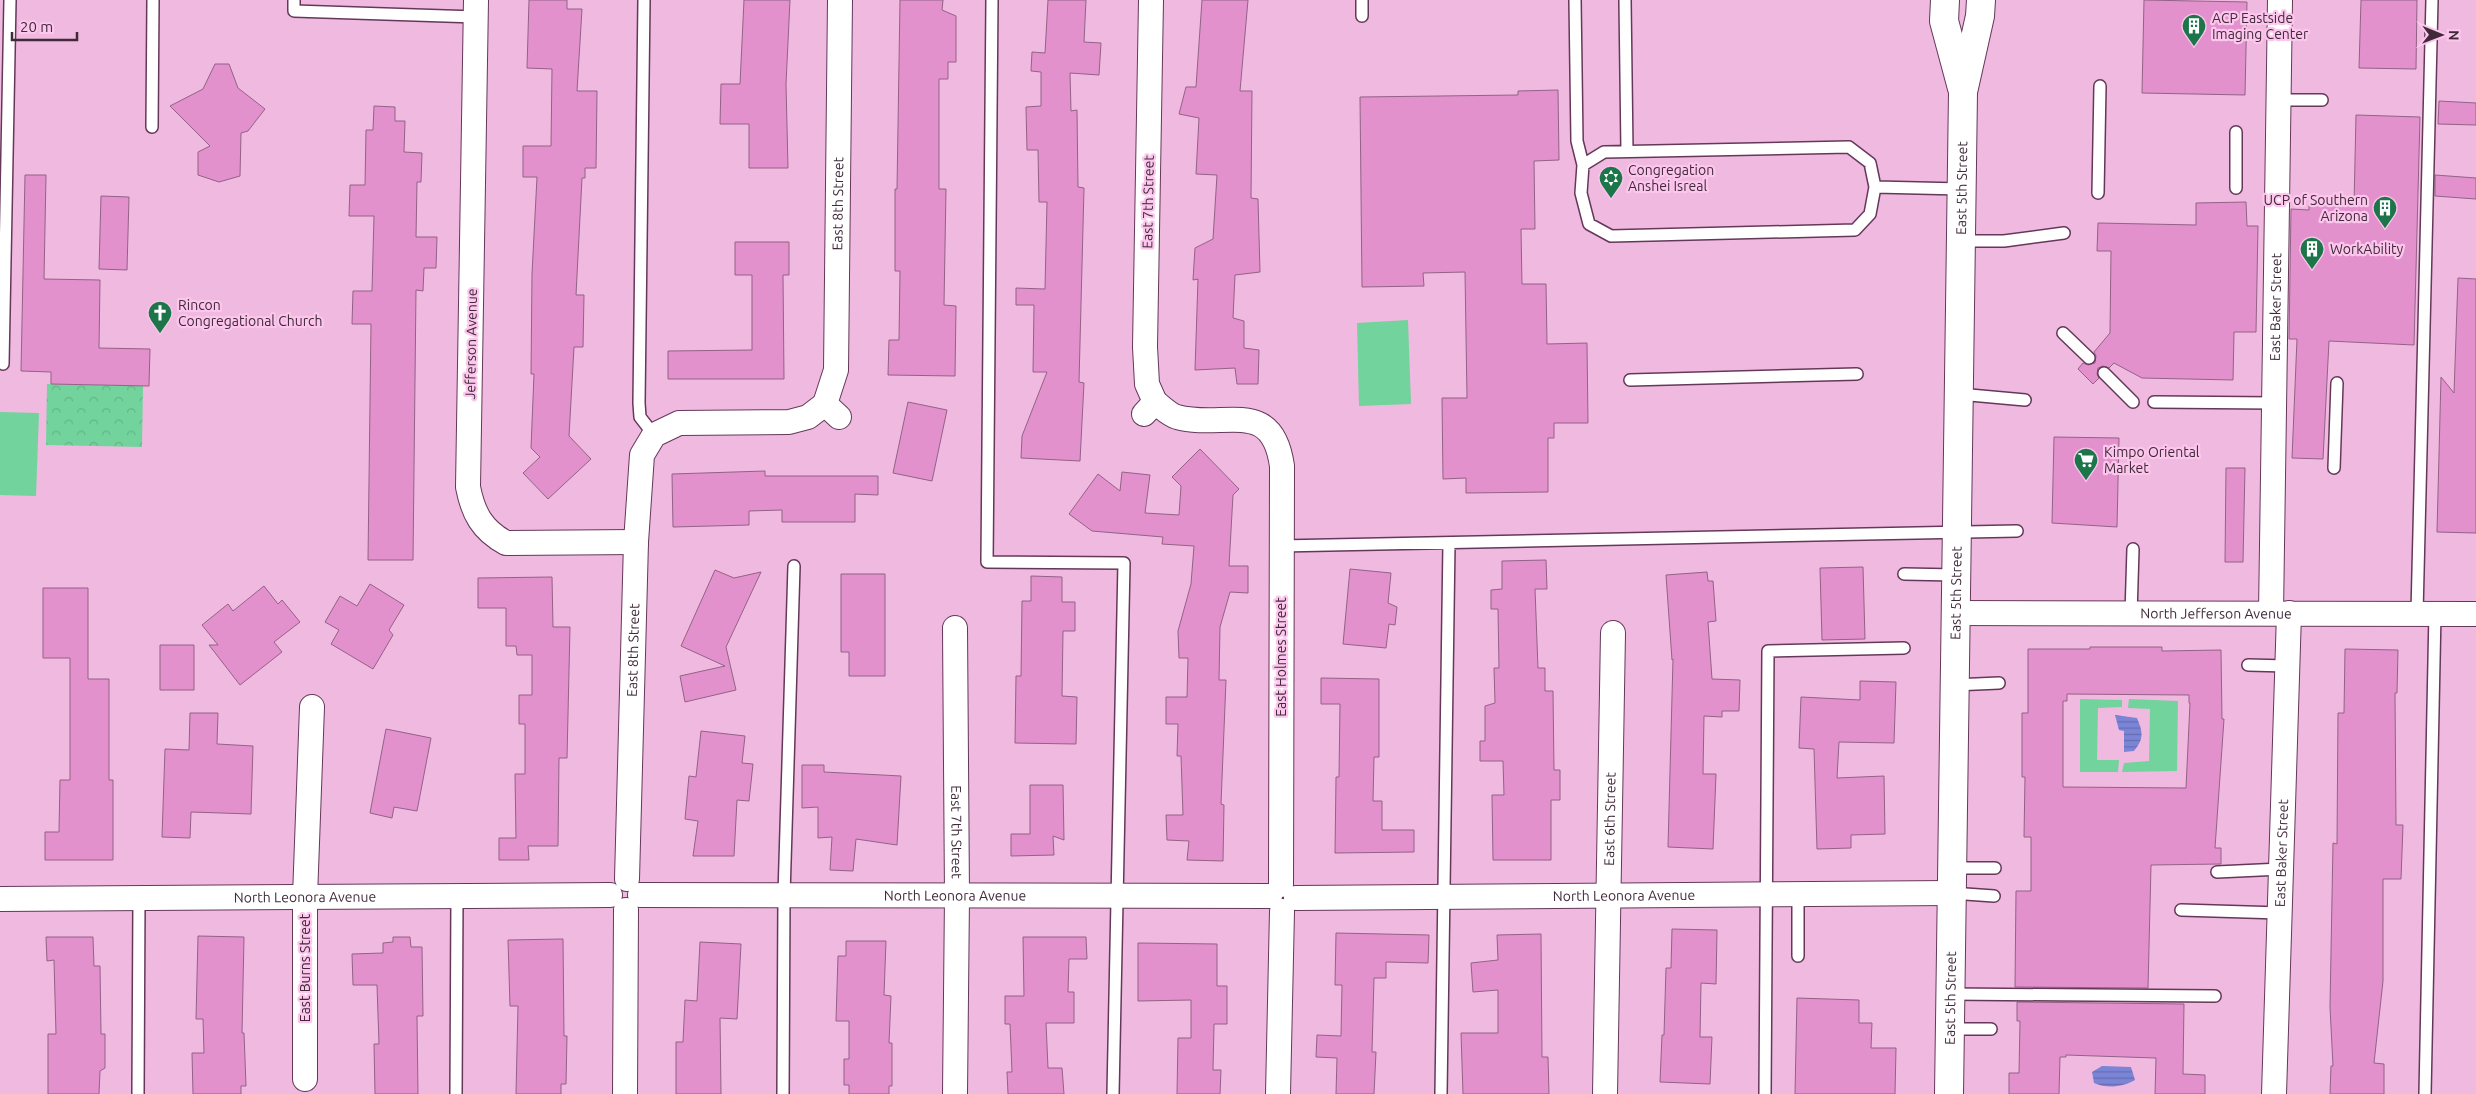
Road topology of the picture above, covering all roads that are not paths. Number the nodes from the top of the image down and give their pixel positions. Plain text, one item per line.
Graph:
1 (10, 0) edge
2 (153, 0) edge
3 (294, 0) edge
4 (644, 0) edge
5 (840, 0) edge
6 (992, 0) edge
7 (1151, 0) edge
8 (1362, 0) edge
9 (1575, 0) edge
10 (1625, 0) edge
11 (1945, 0) edge
12 (1981, 0) edge
13 (2280, 0) edge
14 (2432, 0) edge
15 (476, 8) edge
16 (1362, 16) dead end
17 (2100, 86) dead end
18 (1963, 92) junction
19 (2277, 100) junction
20 (2322, 100) dead end
21 (152, 127) dead end
22 (2236, 132) dead end
23 (1627, 151) junction
24 (1583, 165) junction
25 (1876, 187) junction
26 (2236, 188) dead end
27 (1962, 189) junction
28 (2098, 193) dead end
29 (2064, 233) dead end
30 (1961, 241) junction
31 (2063, 333) dead end
32 (2088, 358) dead end
33 (3, 364) dead end
34 (2104, 373) dead end
35 (1857, 374) dead end
36 (1630, 380) dead end
37 (2337, 383) dead end
38 (1959, 394) junction
39 (2025, 400) dead end
40 (2133, 402) dead end
41 (2154, 402) dead end
42 (2274, 403) junction
43 (1270, 432) joint
44 (658, 433) junction
45 (2334, 468) dead end
46 (2017, 531) dead end
47 (1957, 534) junction
48 (636, 542) junction
49 (1449, 543) junction
50 (1280, 546) junction
51 (2133, 549) dead end
52 (794, 566) dead end
53 (1904, 574) dead end
54 (1956, 575) junction
55 (1956, 613) junction
56 (2280, 613) junction
57 (2426, 613) junction
58 (2131, 614) junction
59 (2476, 614) edge
60 (955, 628) dead end
61 (1613, 633) dead end
62 (1904, 648) dead end
63 (2248, 665) dead end
64 (2287, 666) junction
65 (1999, 683) dead end
66 (1954, 685) junction
67 (312, 707) dead end
68 (1994, 868) dead end
69 (2281, 869) junction
70 (2217, 872) dead end
71 (1951, 880) junction
72 (1768, 894) junction
73 (1798, 894) junction
74 (626, 895) junction
75 (784, 895) junction
76 (1607, 895) junction
77 (457, 896) junction
78 (957, 896) junction
79 (1118, 896) junction
80 (1442, 896) junction
81 (1994, 896) dead end
82 (305, 897) junction
83 (139, 898) junction
84 (1282, 898) junction
85 (0, 899) edge
86 (2181, 910) dead end
87 (2280, 913) junction
88 (1798, 956) dead end
89 (1950, 994) junction
90 (2215, 996) dead end
91 (1950, 1029) junction
92 (1991, 1029) dead end
93 (306, 1079) dead end
94 (138, 1094) edge
95 (456, 1094) edge
96 (624, 1094) edge
97 (783, 1094) edge
98 (955, 1094) edge
99 (1113, 1094) edge
100 (1278, 1094) edge
101 (1441, 1094) edge
102 (1605, 1094) edge
103 (1765, 1094) edge
104 (1949, 1094) edge
105 (2274, 1094) edge
106 (2425, 1094) edge

1 - 33 lane
2 - 21 lane
3 - 15 lane
4 - 44 lane
5 - 44 street, East 8th Street
6 - 79 lane
7 - 43 street, East 7th Street
8 - 16 lane
9 - 24 lane
10 - 23 lane
11 - 18 street, East 5th Street
12 - 18 street, East 5th Street
13 - 19 street, East Baker Street
14 - 57 lane
15 - 48 street, Jefferson Avenue
17 - 28 lane
18 - 27 street, East 5th Street
19 - 20 lane
19 - 42 street, East Baker Street
22 - 26 lane
23 - 24 lane
23 - 25 lane
24 - 25 lane
25 - 27 lane
27 - 30 street, East 5th Street
29 - 30 lane
30 - 38 street, East 5th Street
31 - 32 lane
34 - 40 lane
35 - 36 lane
37 - 45 lane
38 - 39 lane
38 - 47 street, East 5th Street
41 - 42 lane
42 - 56 street, East Baker Street
43 - 50 street, East Holmes Street
44 - 48 street, East 8th Street
46 - 47 lane
47 - 49 lane
47 - 54 street, East 5th Street
48 - 74 street, East 8th Street
49 - 50 lane
49 - 80 lane
50 - 84 street, East Holmes Street
51 - 58 lane
52 - 75 lane
53 - 54 lane
54 - 55 street, East 5th Street
55 - 58 street, North Jefferson Avenue
55 - 66 street, East 5th Street
56 - 57 street, North Jefferson Avenue
56 - 58 street, North Jefferson Avenue
56 - 64 street, East Baker Street
57 - 59 street, North Jefferson Avenue
57 - 106 lane
60 - 78 street, East 7th Street
61 - 76 street, East 6th Street
62 - 72 lane
63 - 64 lane
64 - 69 street, East Baker Street
65 - 66 lane
66 - 71 street, East 5th Street
67 - 82 street, East Burns Street
68 - 71 lane
69 - 70 lane
69 - 87 street, East Baker Street
71 - 73 street, North Leonora Avenue
71 - 81 lane
71 - 89 street, East 5th Street
72 - 73 street, North Leonora Avenue
72 - 76 street, North Leonora Avenue
72 - 103 lane
73 - 88 lane
74 - 75 street, North Leonora Avenue
74 - 77 street, North Leonora Avenue
74 - 96 street, East 8th Street
75 - 78 street, North Leonora Avenue
75 - 97 lane
76 - 80 street, North Leonora Avenue
76 - 102 street, East 6th Street
77 - 82 street, North Leonora Avenue
77 - 95 lane
78 - 79 street, North Leonora Avenue
78 - 98 street, East 7th Street
79 - 84 street, North Leonora Avenue
79 - 99 lane
80 - 84 street, North Leonora Avenue
80 - 101 lane
82 - 83 street, North Leonora Avenue
82 - 93 street, East Burns Street
83 - 85 street, North Leonora Avenue
83 - 94 lane
84 - 100 street, East Holmes Street
86 - 87 lane
87 - 105 street, East Baker Street
89 - 90 lane
89 - 91 street, East 5th Street
91 - 92 lane
91 - 104 street, East 5th Street

